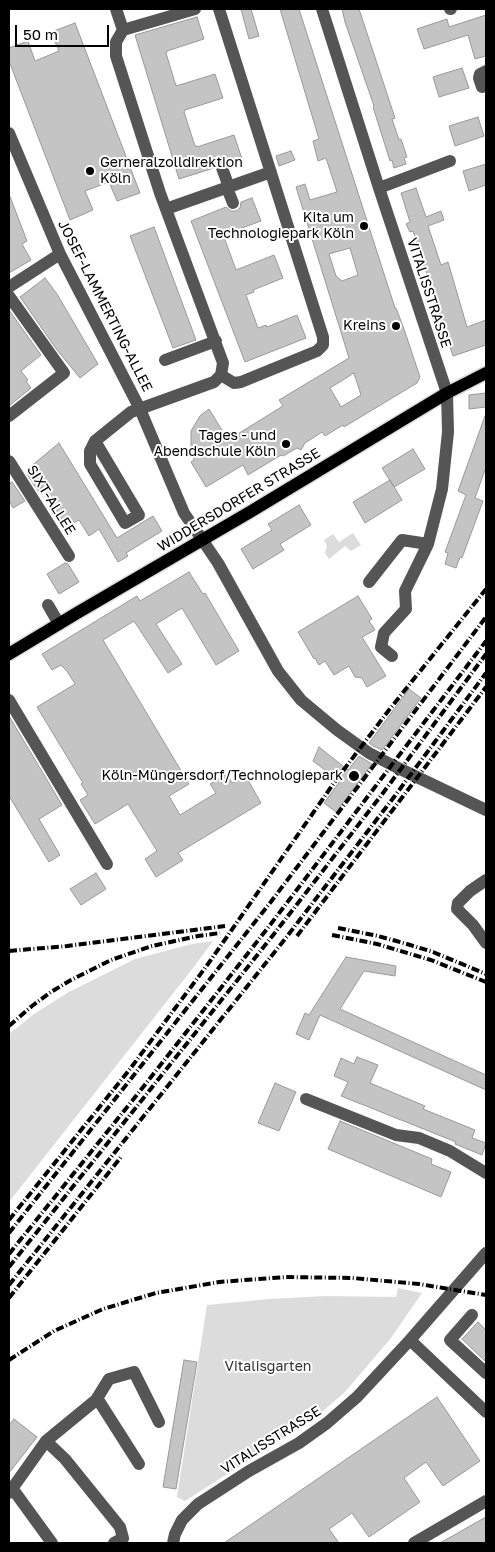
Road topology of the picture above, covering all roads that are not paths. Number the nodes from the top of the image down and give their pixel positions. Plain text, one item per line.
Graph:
1 (116, 9) edge
2 (195, 9) edge
3 (220, 9) edge
4 (322, 9) edge
5 (123, 30) junction
6 (486, 71) edge
7 (482, 87) dead end
8 (9, 133) edge
9 (450, 161) dead end
10 (222, 168) dead end
11 (271, 172) junction
12 (228, 187) junction
13 (379, 188) junction
14 (233, 203) dead end
15 (166, 208) junction
16 (60, 254) junction
17 (9, 287) edge
18 (9, 296) edge
19 (216, 341) junction
20 (165, 360) dead end
21 (486, 374) edge
22 (221, 375) junction
23 (447, 393) junction
24 (140, 409) junction
25 (9, 416) edge
26 (96, 441) junction
27 (9, 460) edge
28 (202, 540) junction
29 (428, 544) junction
30 (69, 556) dead end
31 (369, 582) dead end
32 (48, 605) dead end
33 (59, 624) junction
34 (9, 654) edge
35 (392, 656) dead end
36 (9, 700) edge
37 (485, 807) edge
38 (107, 864) dead end
39 (486, 880) edge
40 (486, 943) edge
41 (306, 1099) dead end
42 (486, 1173) edge
43 (486, 1253) edge
44 (472, 1315) dead end
45 (410, 1340) junction
46 (486, 1373) edge
47 (97, 1398) junction
48 (486, 1412) edge
49 (159, 1422) dead end
50 (46, 1441) junction
51 (139, 1464) dead end
52 (10, 1490) edge
53 (486, 1501) edge
54 (120, 1542) edge
55 (52, 1543) edge
56 (173, 1543) edge
57 (414, 1543) edge

1 - 5 street
2 - 5 street
3 - 11 street
4 - 13 street, VITALISSTRASSE
5 - 15 street
6 - 7 street
8 - 16 street, JOSEF-LAMMERTING-ALLEE
9 - 13 street
10 - 12 street
11 - 12 street
11 - 22 street
12 - 14 street
12 - 15 street
13 - 23 street, VITALISSTRASSE
15 - 19 street
16 - 17 street
16 - 24 street, JOSEF-LAMMERTING-ALLEE
18 - 25 street
19 - 20 street, JOSEF-LAMMERTING-ALLEE
19 - 22 street
21 - 23 main road, WIDDERSDORFER STRASSE
22 - 24 street, JOSEF-LAMMERTING-ALLEE
23 - 28 main road, WIDDERSDORFER STRASSE
23 - 29 street, VITALISSTRASSE
24 - 26 street
24 - 28 street, JOSEF-LAMMERTING-ALLEE
26 - 26 street
27 - 30 street, SIXT-ALLEE
28 - 33 main road, WIDDERSDORFER STRASSE
28 - 37 street
29 - 31 street
29 - 35 street, VITALISSTRASSE
32 - 33 street
33 - 34 main road, WIDDERSDORFER STRASSE
36 - 38 street
39 - 40 street
41 - 42 street
43 - 45 street, VITALISSTRASSE
44 - 46 street
45 - 48 street
45 - 56 street, VITALISSTRASSE
47 - 49 street
47 - 50 street
47 - 51 street
50 - 52 street
50 - 54 street
52 - 55 street
53 - 57 street

